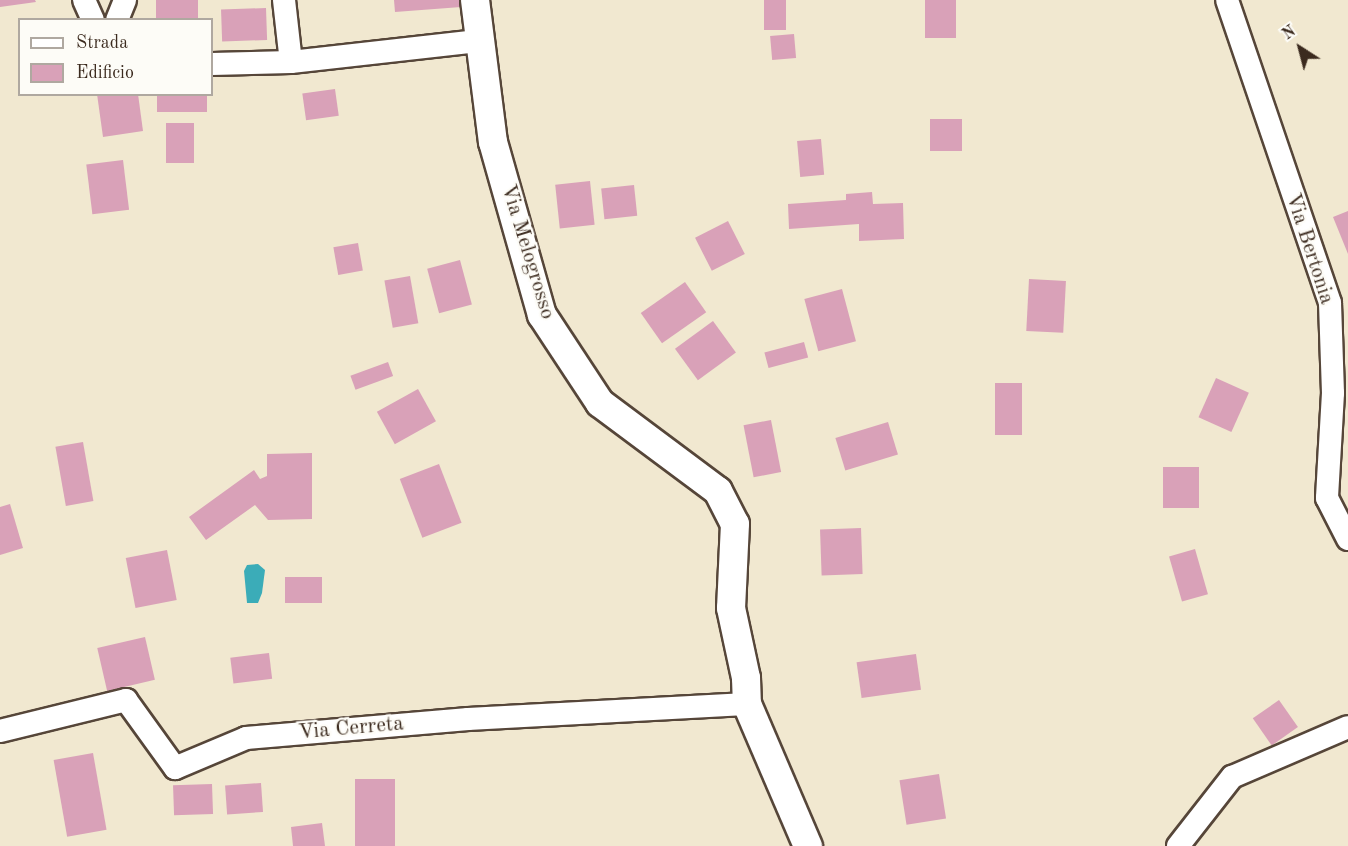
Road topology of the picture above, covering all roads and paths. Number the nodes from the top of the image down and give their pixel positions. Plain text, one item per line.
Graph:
1 (84, 0) edge
2 (125, 0) edge
3 (284, 0) edge
4 (475, 0) edge
5 (1227, 0) edge
6 (92, 18) edge
7 (118, 18) edge
8 (478, 41) junction
9 (291, 62) junction
10 (213, 64) edge
11 (1348, 539) edge
12 (747, 704) junction
13 (1348, 727) edge
14 (0, 731) edge
15 (808, 846) edge
16 (1178, 846) edge

1 - 6 street
2 - 7 street
3 - 9 street
4 - 8 street, Via Melogrosso
5 - 11 street, Via Bertonia
8 - 9 street
8 - 12 street, Via Melogrosso
9 - 10 street
12 - 14 street, Via Cerreta
12 - 15 street, Via Melogrosso
13 - 16 street

